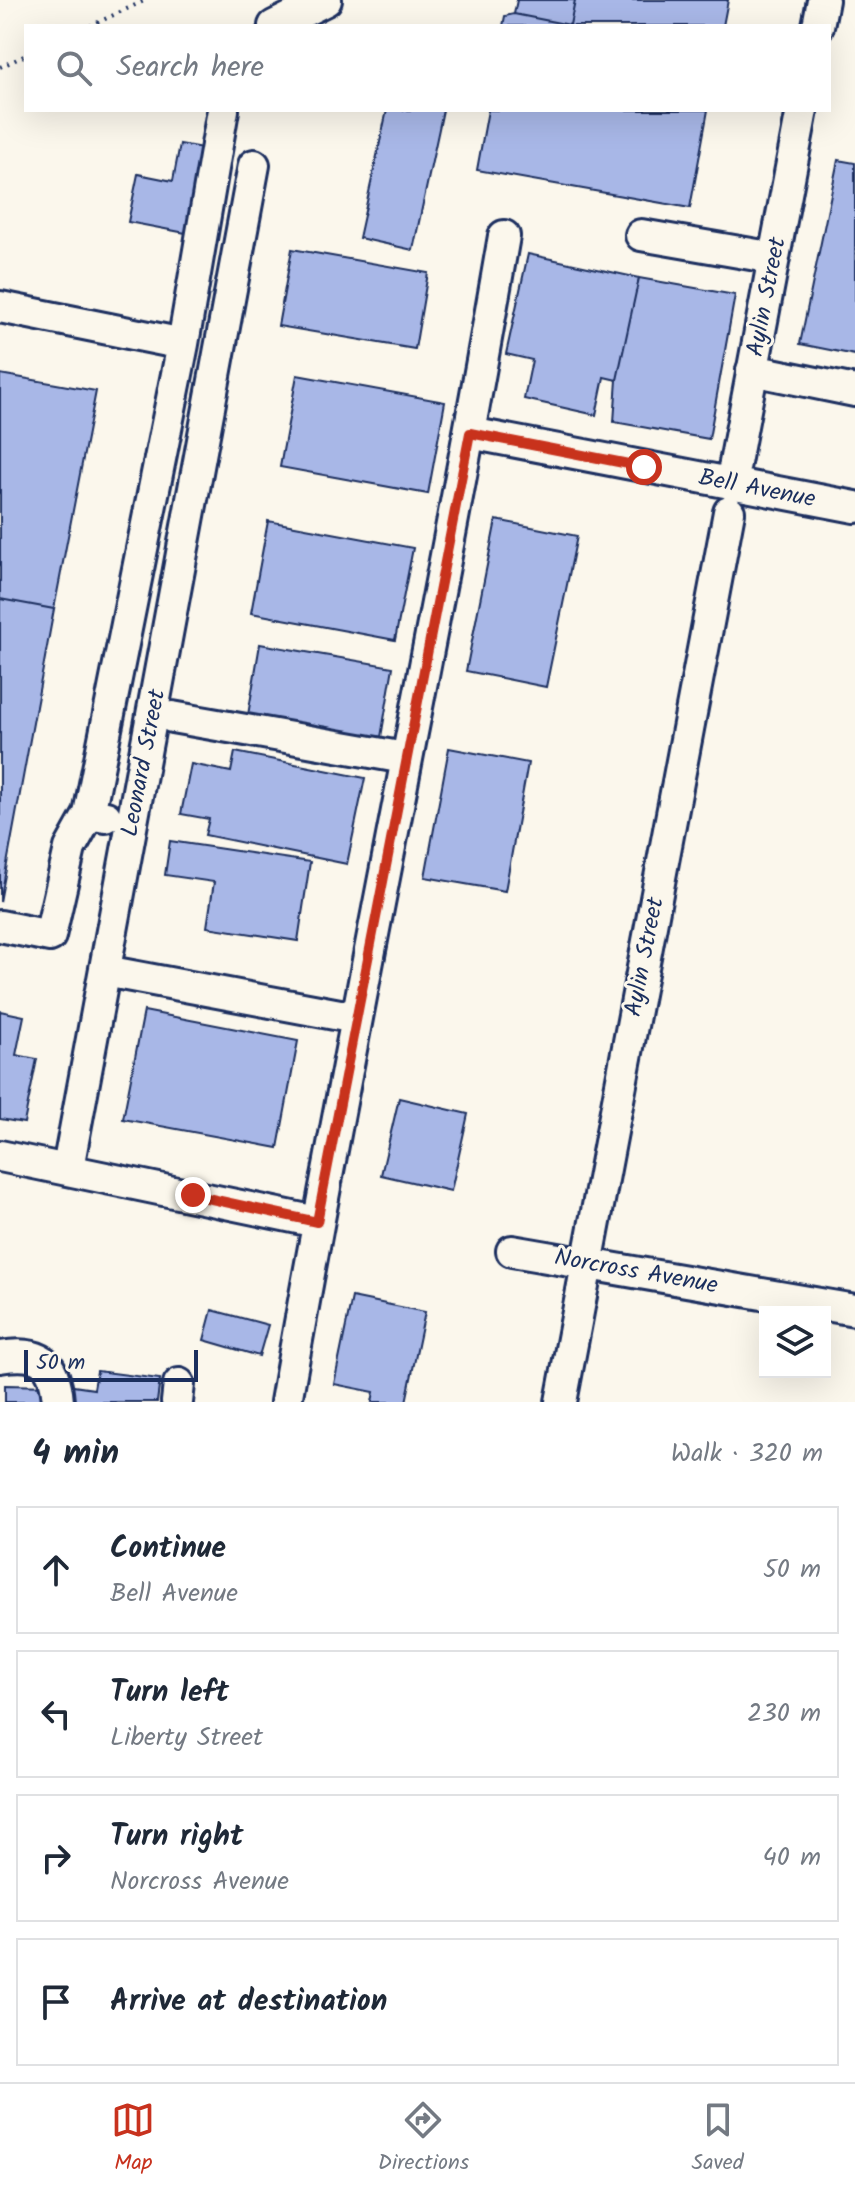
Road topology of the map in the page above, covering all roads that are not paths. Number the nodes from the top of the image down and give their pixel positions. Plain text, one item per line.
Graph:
1 (326, 0) edge
2 (823, 0) edge
3 (278, 24) edge
4 (818, 24) edge
5 (223, 112) edge
6 (802, 112) edge
7 (254, 165) dead end
8 (641, 235) dead end
9 (504, 236) dead end
10 (774, 258) junction
11 (0, 307) edge
12 (183, 344) junction
13 (752, 370) junction
14 (855, 391) edge
15 (470, 433) junction
16 (730, 498) junction
17 (855, 507) edge
18 (172, 717) dead end
19 (405, 758) junction
20 (89, 814) junction
21 (133, 822) junction
22 (0, 926) edge
23 (105, 971) junction
24 (356, 1018) junction
25 (0, 1156) edge
26 (68, 1168) junction
27 (317, 1222) junction
28 (512, 1251) dead end
29 (587, 1263) junction
30 (855, 1310) edge
31 (0, 1357) edge
32 (58, 1402) edge
33 (286, 1402) edge
34 (561, 1402) edge

1 - 3 street
2 - 4 street
5 - 12 street
6 - 10 street, Aylin Street
7 - 21 street, Leonard Street
8 - 10 street
9 - 15 street
10 - 13 street, Aylin Street
11 - 12 street
12 - 20 street
13 - 14 street
13 - 16 street, Aylin Street
15 - 16 street, Bell Avenue
15 - 19 street
16 - 17 street, Bell Avenue
16 - 29 street, Aylin Street
18 - 19 street
19 - 24 street
20 - 21 street
20 - 22 street
21 - 23 street, Leonard Street
23 - 24 street
23 - 26 street, Leonard Street
24 - 27 street
25 - 26 street
26 - 27 street
27 - 33 street
28 - 29 street, Norcross Avenue
29 - 30 street, Norcross Avenue
29 - 34 street, Aylin Street
31 - 32 street

